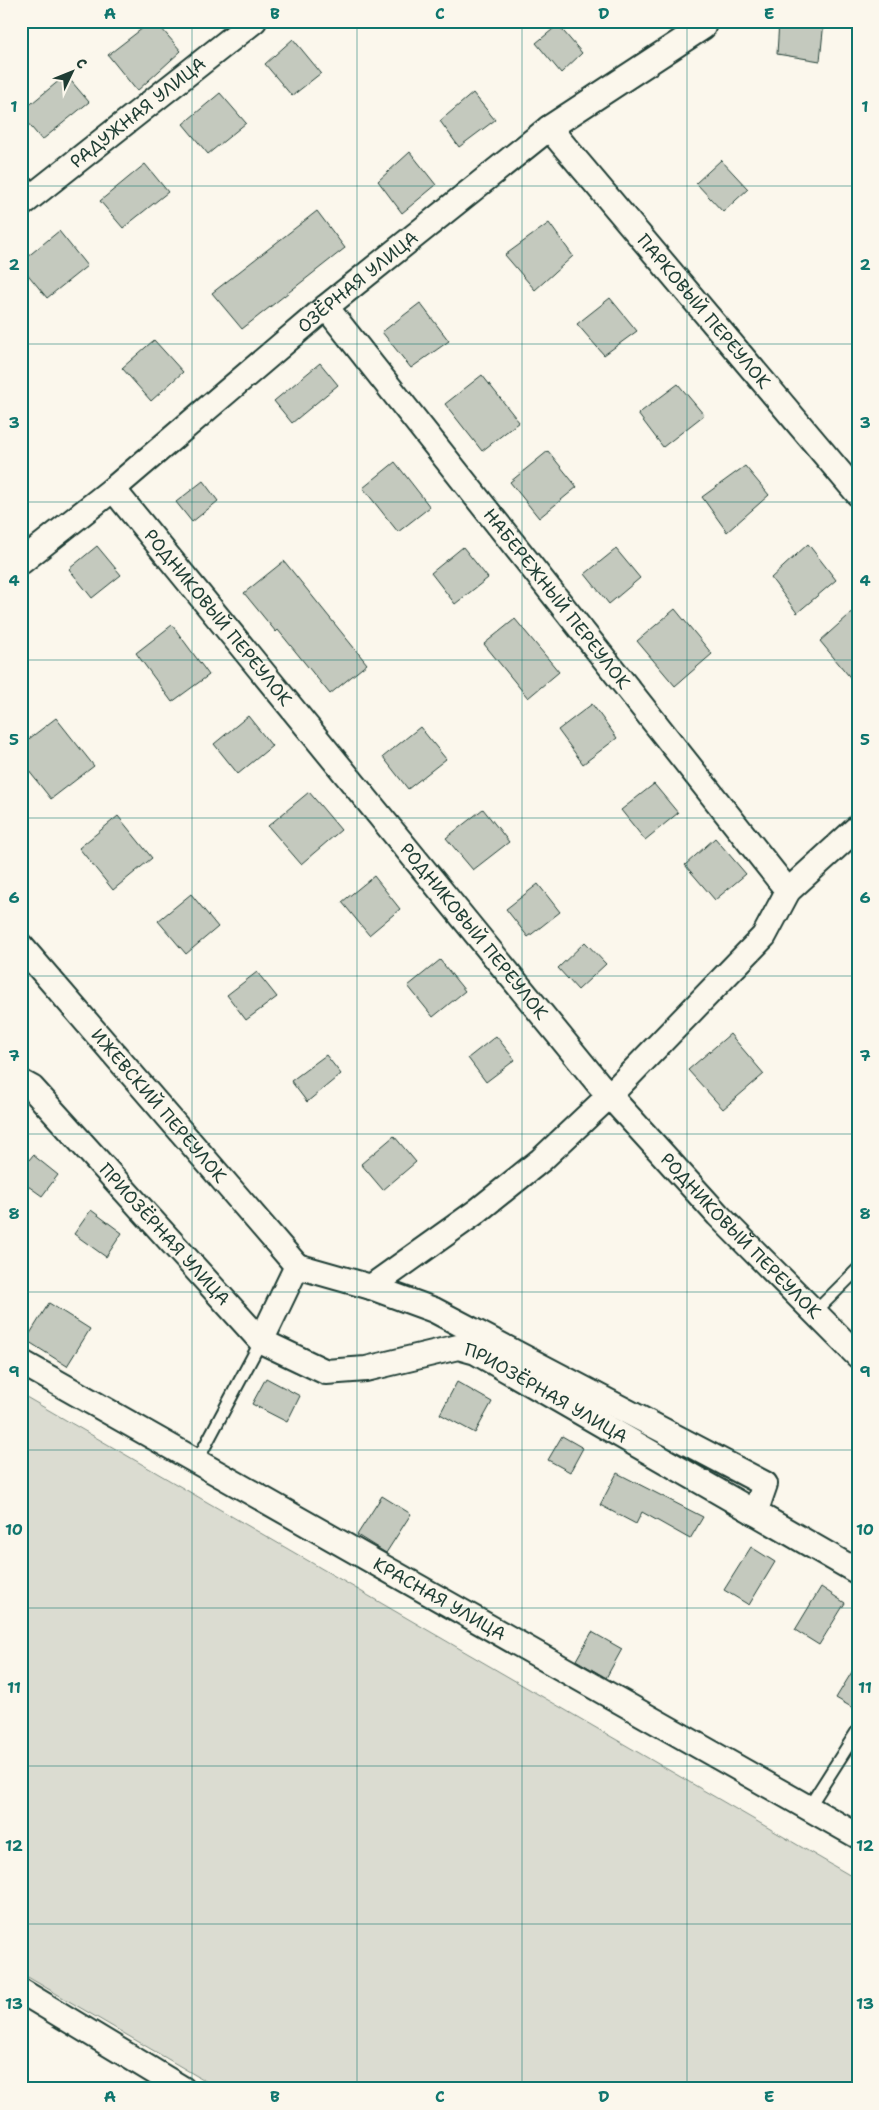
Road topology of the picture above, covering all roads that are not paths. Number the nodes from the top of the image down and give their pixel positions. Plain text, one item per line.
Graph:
1 (254, 21) edge
2 (704, 21) edge
3 (549, 128) junction
4 (21, 205) edge
5 (326, 307) junction
6 (113, 489) junction
7 (858, 494) edge
8 (21, 562) edge
9 (858, 827) edge
10 (788, 891) junction
11 (21, 946) edge
12 (25, 1082) edge
13 (609, 1096) junction
14 (297, 1266) junction
15 (858, 1269) edge
16 (372, 1287) junction
17 (815, 1312) junction
18 (261, 1341) junction
19 (858, 1356) edge
20 (21, 1362) edge
21 (197, 1461) junction
22 (755, 1513) junction
23 (858, 1572) edge
24 (858, 1730) edge
25 (809, 1807) junction
26 (858, 1836) edge
27 (21, 1991) edge
28 (183, 2089) edge

1 - 4 street, РАДУЖНАЯ УЛИЦА
2 - 3 street, ОЗЁРНАЯ УЛИЦА
3 - 5 street, ОЗЁРНАЯ УЛИЦА
3 - 7 street, ПАРКОВЫЙ ПЕРЕУЛОК
5 - 6 street, ОЗЁРНАЯ УЛИЦА
5 - 10 street, НАБЕРЕЖНЫЙ ПЕРЕУЛОК
6 - 8 street, ОЗЁРНАЯ УЛИЦА
6 - 13 street, РОДНИКОВЫЙ ПЕРЕУЛОК
9 - 10 street
10 - 13 street
11 - 14 street, ИЖЕВСКИЙ ПЕРЕУЛОК
12 - 18 street, ПРИОЗЁРНАЯ УЛИЦА
13 - 16 street
13 - 17 street, РОДНИКОВЫЙ ПЕРЕУЛОК
14 - 16 street
14 - 18 street
15 - 17 lane
16 - 22 street
17 - 19 street, РОДНИКОВЫЙ ПЕРЕУЛОК
18 - 21 lane
18 - 22 street, ПРИОЗЁРНАЯ УЛИЦА
20 - 21 street, КРАСНАЯ УЛИЦА
21 - 25 street, КРАСНАЯ УЛИЦА
22 - 23 street, ПРИОЗЁРНАЯ УЛИЦА
24 - 25 lane
25 - 26 street, КРАСНАЯ УЛИЦА
27 - 28 street

